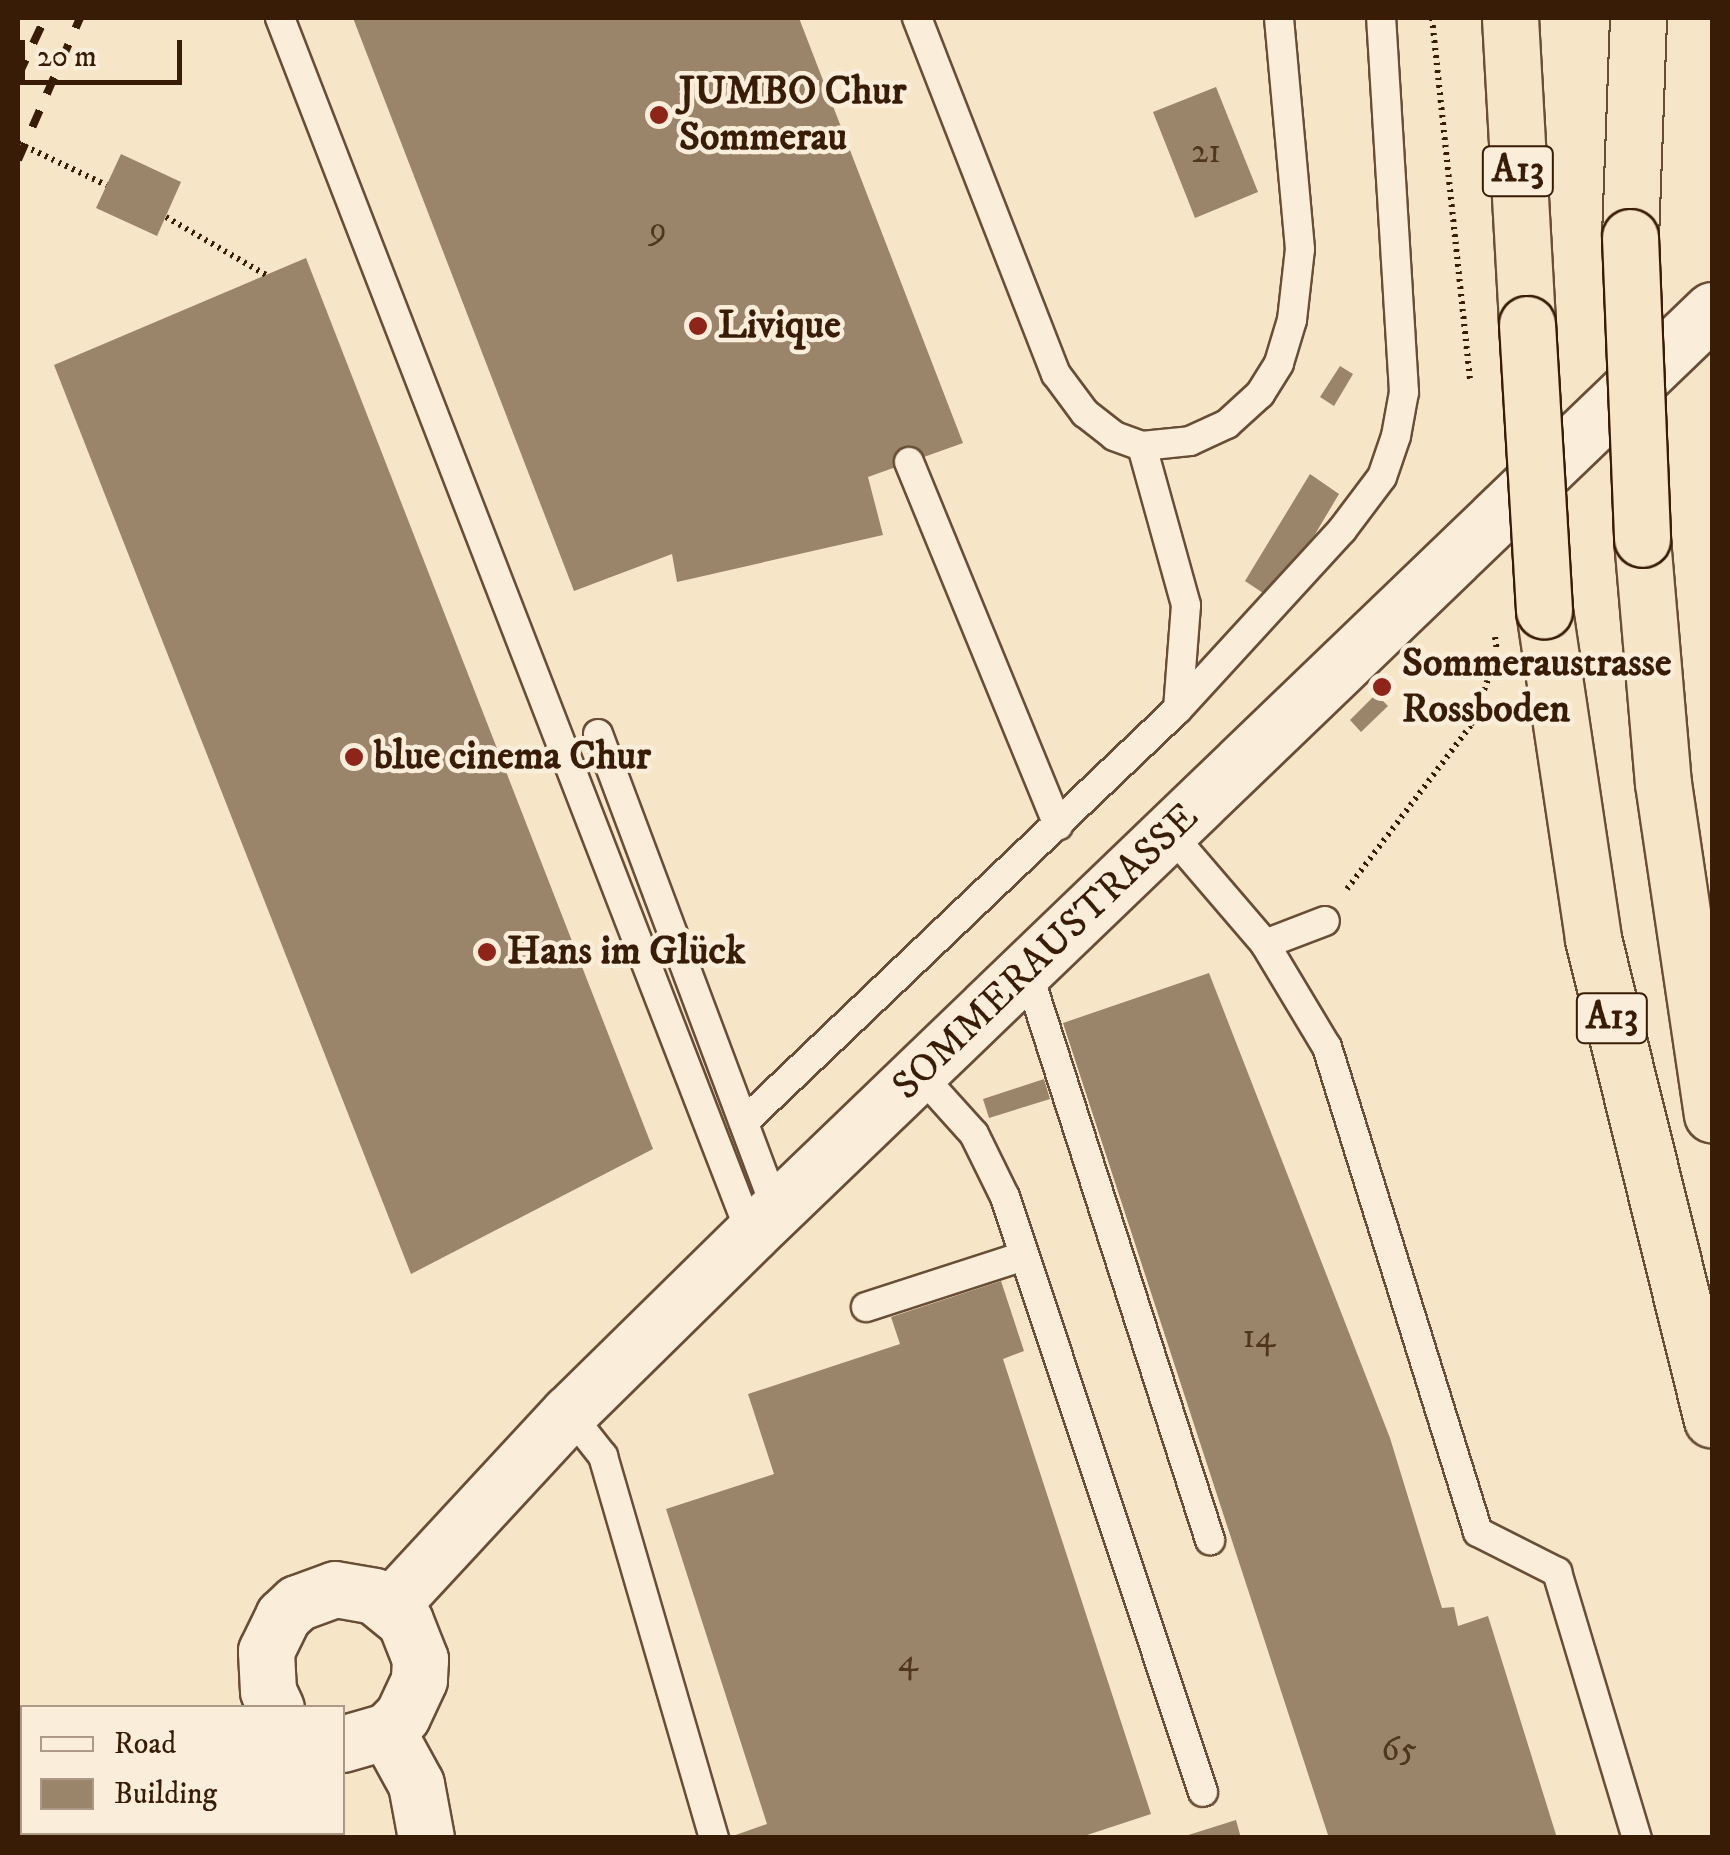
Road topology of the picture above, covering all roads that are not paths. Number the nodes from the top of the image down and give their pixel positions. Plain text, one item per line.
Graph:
1 (280, 18) edge
2 (917, 18) edge
3 (1279, 18) edge
4 (1381, 18) edge
5 (1510, 18) edge
6 (1638, 18) edge
7 (1712, 310) edge
8 (1142, 446) junction
9 (909, 462) dead end
10 (1178, 709) junction
11 (598, 734) dead end
12 (1058, 826) junction
13 (1170, 834) junction
14 (1324, 921) road end
15 (1266, 944) junction
16 (1027, 970) junction
17 (919, 1073) junction
18 (1712, 1114) edge
19 (744, 1122) junction
20 (764, 1222) junction
21 (1024, 1256) junction
22 (866, 1307) dead end
23 (569, 1412) junction
24 (1712, 1418) edge
25 (1210, 1540) dead end
26 (390, 1606) junction
27 (275, 1705) edge
28 (365, 1738) edge
29 (1203, 1792) dead end
30 (426, 1838) edge
31 (714, 1838) edge
32 (1637, 1838) edge

1 - 20 lane
2 - 8 lane
3 - 8 lane
4 - 10 lane
5 - 24 highway, A13, bridge
6 - 18 highway, A13, bridge
7 - 13 street, SOMMERAUSTRASSE
8 - 10 lane
9 - 12 lane
10 - 12 lane
11 - 19 lane
12 - 19 lane
13 - 15 lane
13 - 16 street, SOMMERAUSTRASSE
14 - 15 lane
15 - 32 lane
16 - 17 street, SOMMERAUSTRASSE
16 - 25 lane
17 - 20 street, SOMMERAUSTRASSE
17 - 21 lane
19 - 20 lane
20 - 23 street, SOMMERAUSTRASSE
21 - 22 lane
21 - 29 lane
23 - 26 street, SOMMERAUSTRASSE
23 - 31 lane
26 - 27 street
26 - 28 street
28 - 30 street

